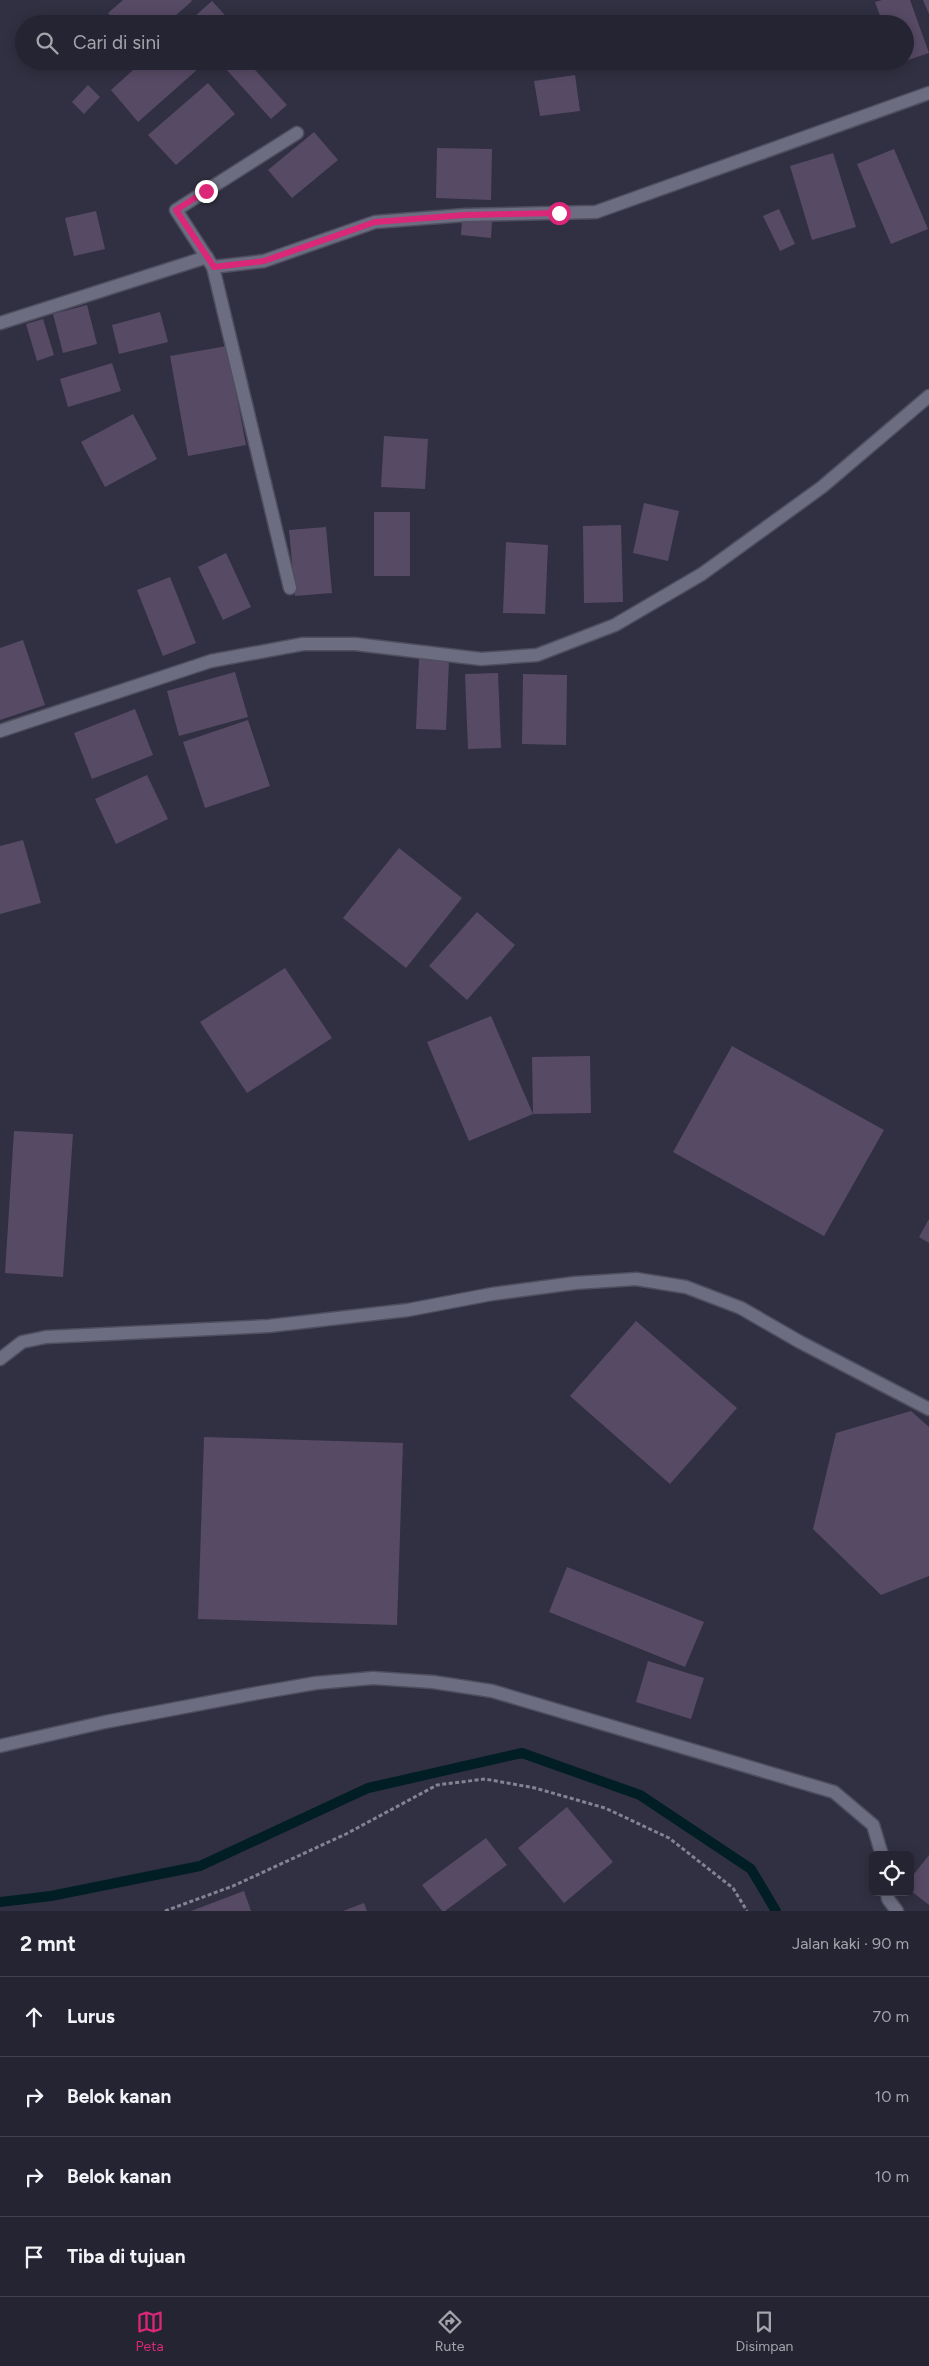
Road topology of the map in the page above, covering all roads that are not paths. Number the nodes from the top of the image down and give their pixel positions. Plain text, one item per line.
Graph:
1 (929, 92) edge
2 (297, 133) dead end
3 (210, 262) junction
4 (0, 323) edge
5 (929, 396) edge
6 (290, 588) dead end
7 (0, 730) edge
8 (0, 1359) edge
9 (929, 1409) edge
10 (0, 1746) edge
11 (881, 1851) edge
12 (888, 1896) edge
13 (897, 1911) edge

1 - 3 street
2 - 3 street
3 - 4 street
3 - 6 street
5 - 7 street
8 - 9 street
10 - 11 street
12 - 13 street

